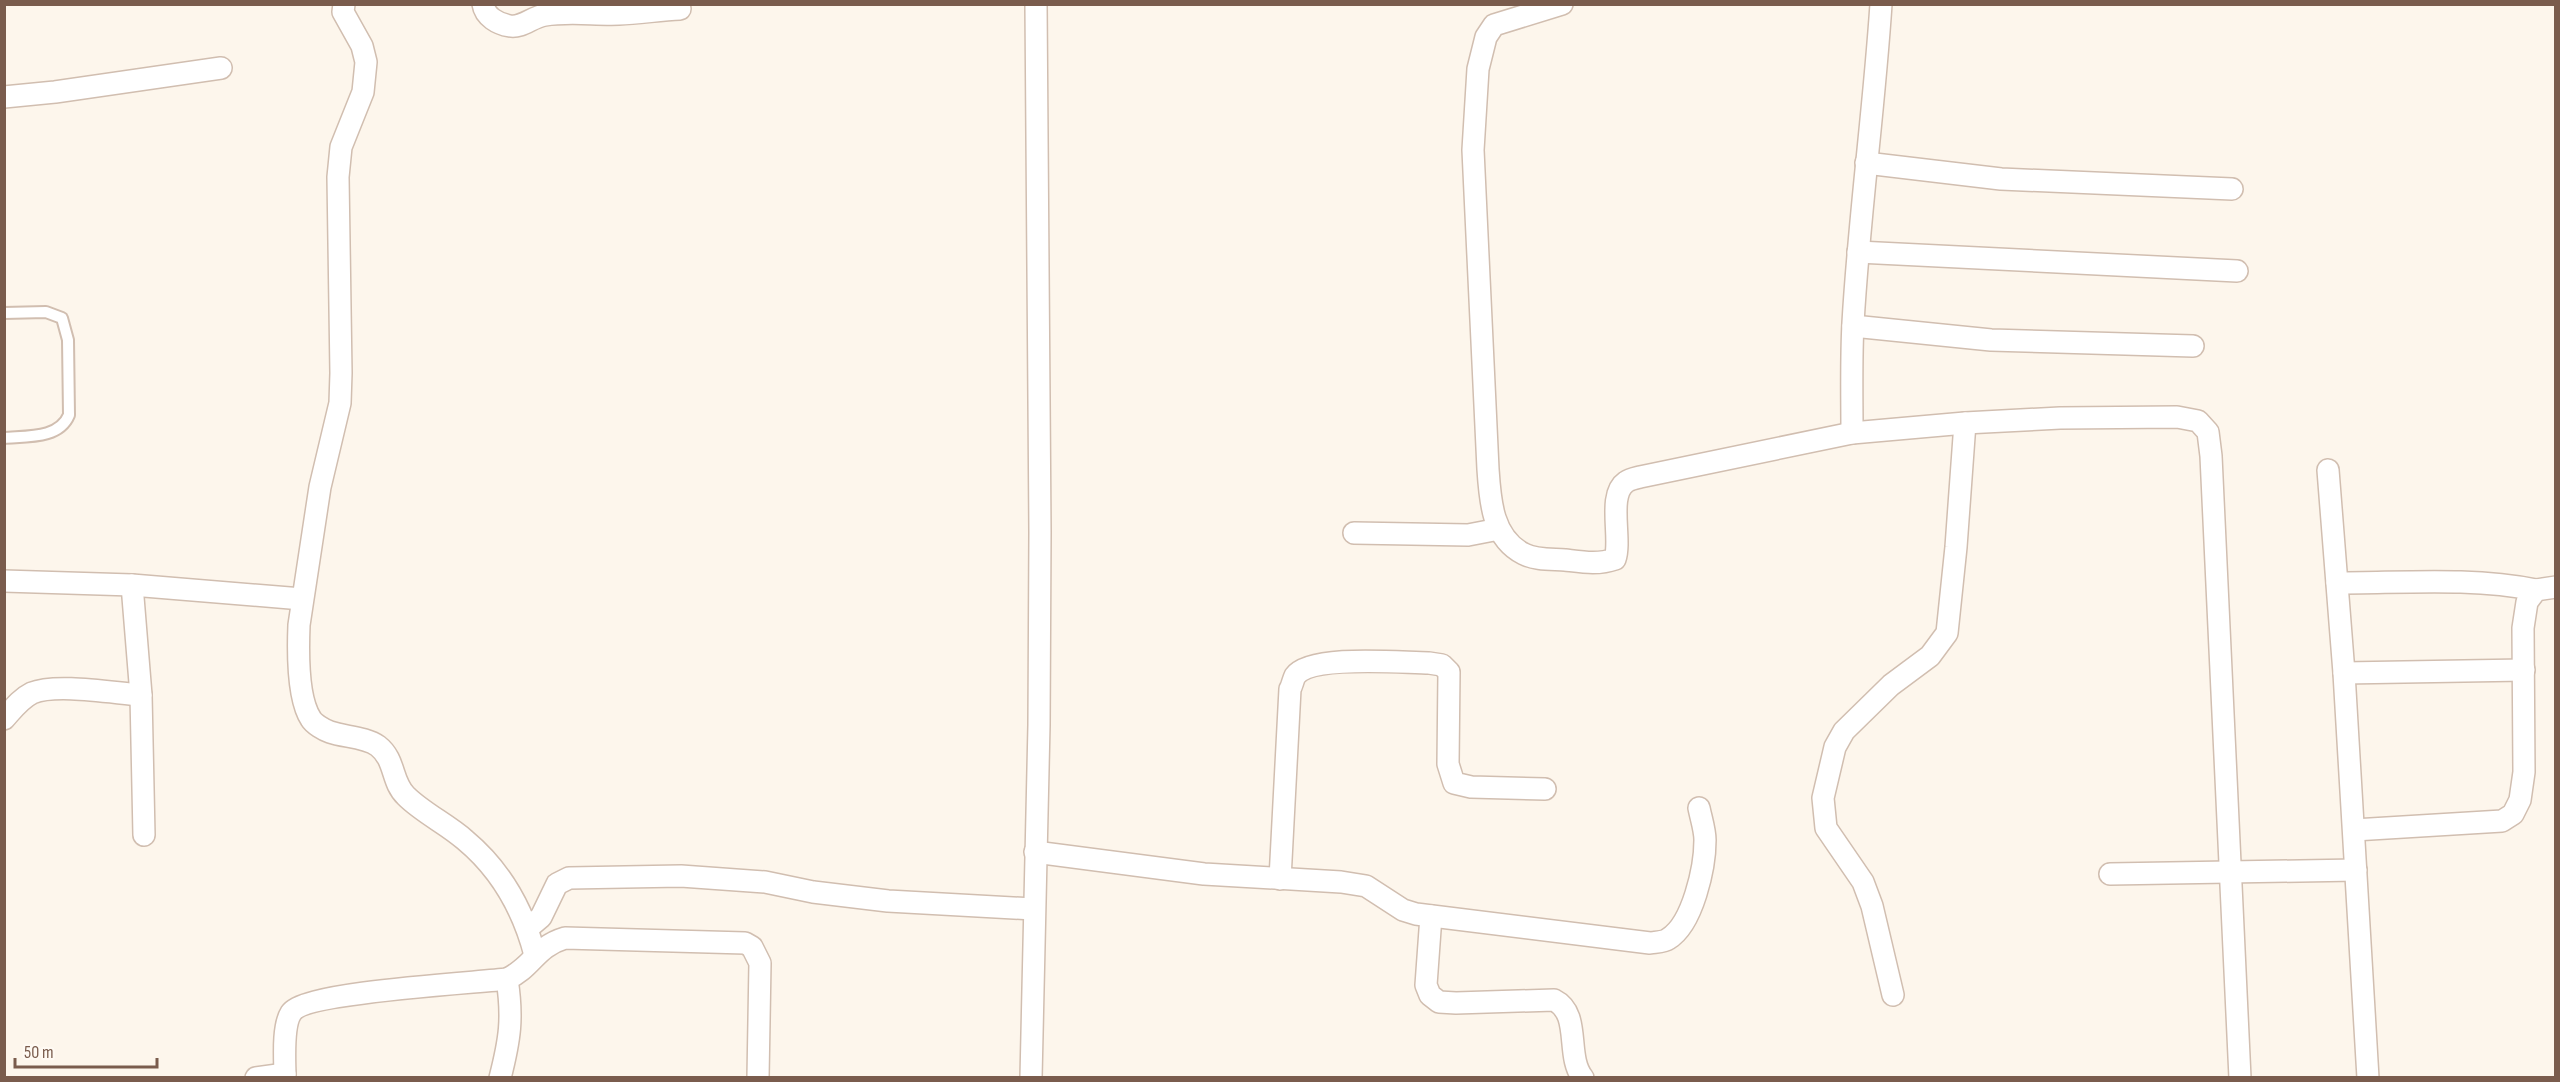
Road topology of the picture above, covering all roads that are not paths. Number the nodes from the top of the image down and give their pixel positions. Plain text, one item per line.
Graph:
1 (344, 4) edge
2 (483, 4) edge
3 (1036, 4) edge
4 (1562, 4) edge
5 (1881, 4) edge
6 (680, 9) dead end
7 (1495, 15) edge
8 (221, 68) dead end
9 (4, 97) edge
10 (1866, 164) junction
11 (2232, 189) dead end
12 (1858, 252) junction
13 (2237, 271) dead end
14 (4, 313) edge
15 (1853, 326) junction
16 (2193, 346) dead end
17 (1965, 423) junction
18 (1852, 433) junction
19 (4, 438) edge
20 (2328, 470) dead end
21 (1499, 529) junction
22 (1354, 533) dead end
23 (4, 581) edge
24 (2337, 583) junction
25 (132, 585) junction
26 (2546, 588) edge
27 (303, 599) junction
28 (2524, 670) junction
29 (2344, 673) junction
30 (141, 694) junction
31 (4, 719) edge
32 (1545, 789) dead end
33 (1699, 808) dead end
34 (2354, 830) junction
35 (144, 835) dead end
36 (1035, 852) junction
37 (2356, 870) junction
38 (2230, 871) junction
39 (2110, 874) dead end
40 (1280, 879) junction
41 (1033, 909) junction
42 (1431, 916) junction
43 (528, 928) junction
44 (535, 955) junction
45 (507, 979) junction
46 (1893, 995) dead end
47 (285, 1076) edge
48 (256, 1077) edge
49 (500, 1077) edge
50 (758, 1077) edge
51 (1031, 1077) edge
52 (1583, 1077) edge
53 (2240, 1077) edge
54 (2368, 1077) edge

1 - 27 street
2 - 6 street
3 - 36 street
4 - 7 street
5 - 10 street
7 - 21 street
8 - 9 street
10 - 11 street
10 - 12 street
12 - 13 street
12 - 15 street
14 - 19 lane
15 - 16 street
15 - 18 street
17 - 18 street
17 - 38 street
17 - 46 street
18 - 21 street
20 - 24 street
21 - 22 street
23 - 25 street
24 - 26 street
24 - 29 street
25 - 27 street
25 - 30 street
26 - 28 street
27 - 43 street
28 - 29 street
28 - 34 street
29 - 34 street
30 - 31 street
30 - 35 street
32 - 40 street
33 - 42 street
34 - 37 street
36 - 40 street
36 - 41 street
37 - 38 street
37 - 54 street
38 - 39 street
38 - 53 street
40 - 42 street
41 - 43 street
41 - 51 street
42 - 52 street
43 - 44 street
44 - 45 street
44 - 50 street
45 - 47 street
45 - 49 street
47 - 48 street

